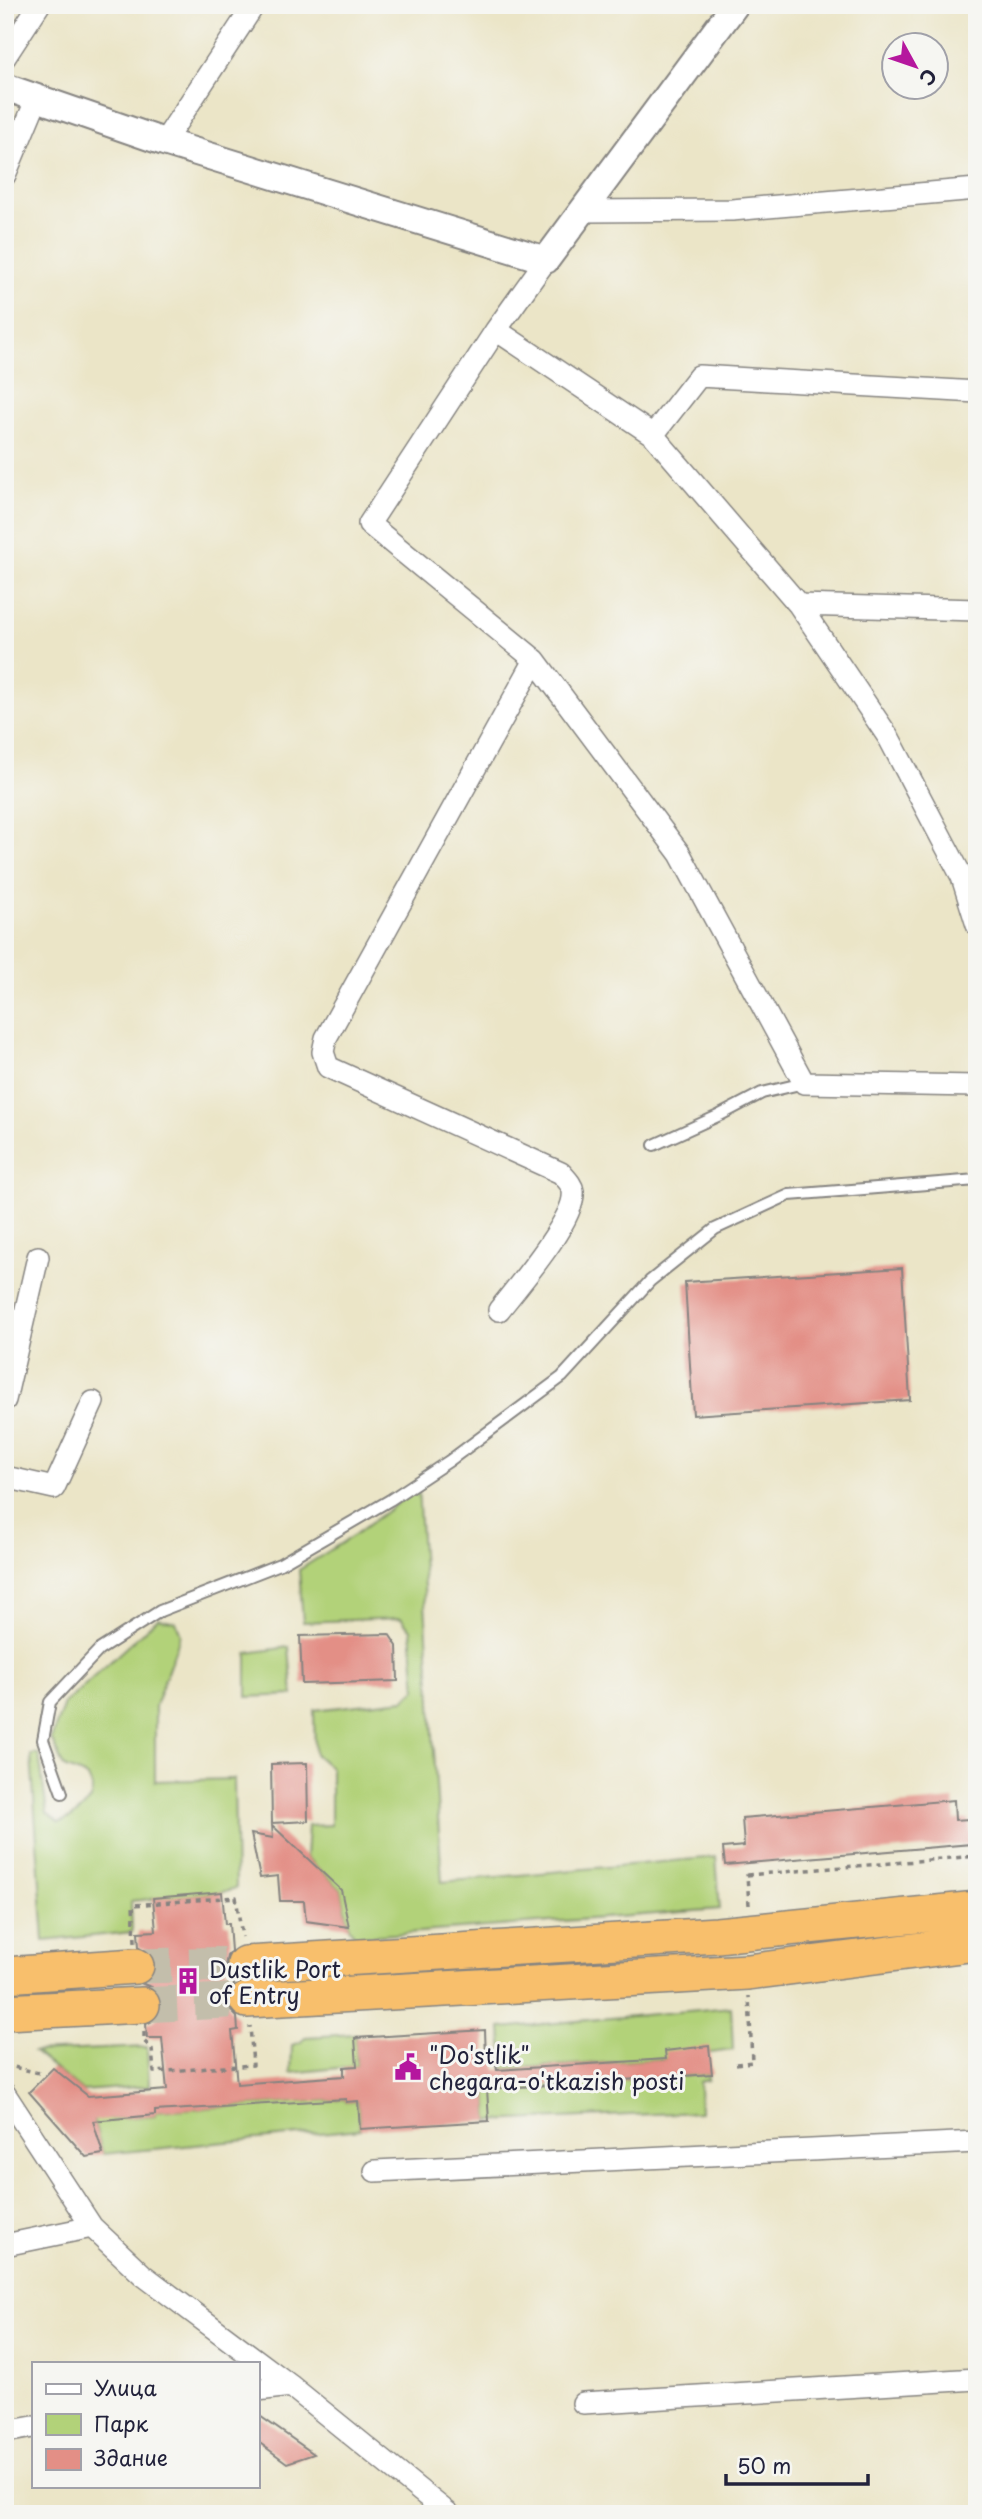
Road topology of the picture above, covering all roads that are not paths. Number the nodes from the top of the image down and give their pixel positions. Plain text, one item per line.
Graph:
1 (39, 5) edge
2 (254, 5) edge
3 (735, 5) edge
4 (5, 58) edge
5 (5, 87) edge
6 (37, 98) junction
7 (164, 142) junction
8 (5, 175) edge
9 (977, 188) edge
10 (583, 211) junction
11 (546, 260) junction
12 (496, 330) junction
13 (977, 392) edge
14 (653, 435) junction
15 (799, 605) junction
16 (977, 610) edge
17 (535, 660) junction
18 (977, 925) edge
19 (804, 1083) junction
20 (977, 1086) edge
21 (654, 1145) dead end
22 (977, 1180) edge
23 (38, 1257) dead end
24 (499, 1310) dead end
25 (5, 1400) edge
26 (93, 1402) dead end
27 (5, 1477) edge
28 (62, 1793) dead end
29 (977, 1909) edge
30 (977, 1943) edge
31 (245, 1964) tunnel mouth
32 (136, 1966) tunnel mouth
33 (17, 1974) edge
34 (247, 2000) tunnel mouth
35 (142, 2005) tunnel mouth
36 (18, 2011) edge
37 (5, 2094) edge
38 (977, 2143) edge
39 (375, 2171) dead end
40 (92, 2227) junction
41 (5, 2245) edge
42 (258, 2362) edge
43 (259, 2362) edge
44 (977, 2379) edge
45 (291, 2386) junction
46 (259, 2390) edge
47 (583, 2403) dead end
48 (32, 2427) edge
49 (5, 2432) edge
50 (446, 2513) edge

1 - 4 street
2 - 7 street
3 - 10 street
5 - 6 street
6 - 7 street
6 - 8 street
7 - 11 street
9 - 10 street
10 - 11 street
11 - 12 street
12 - 14 street
12 - 17 street
13 - 14 street
14 - 15 street
15 - 16 street
15 - 18 street
17 - 19 street
17 - 24 street
19 - 20 street
19 - 21 lane
22 - 28 lane
23 - 25 street
26 - 27 street
29 - 31 highway
30 - 34 highway
32 - 33 highway
35 - 36 highway
37 - 40 street
38 - 39 street
40 - 41 street
40 - 42 street
43 - 45 street
44 - 47 street
45 - 46 street
45 - 50 street
48 - 49 street

